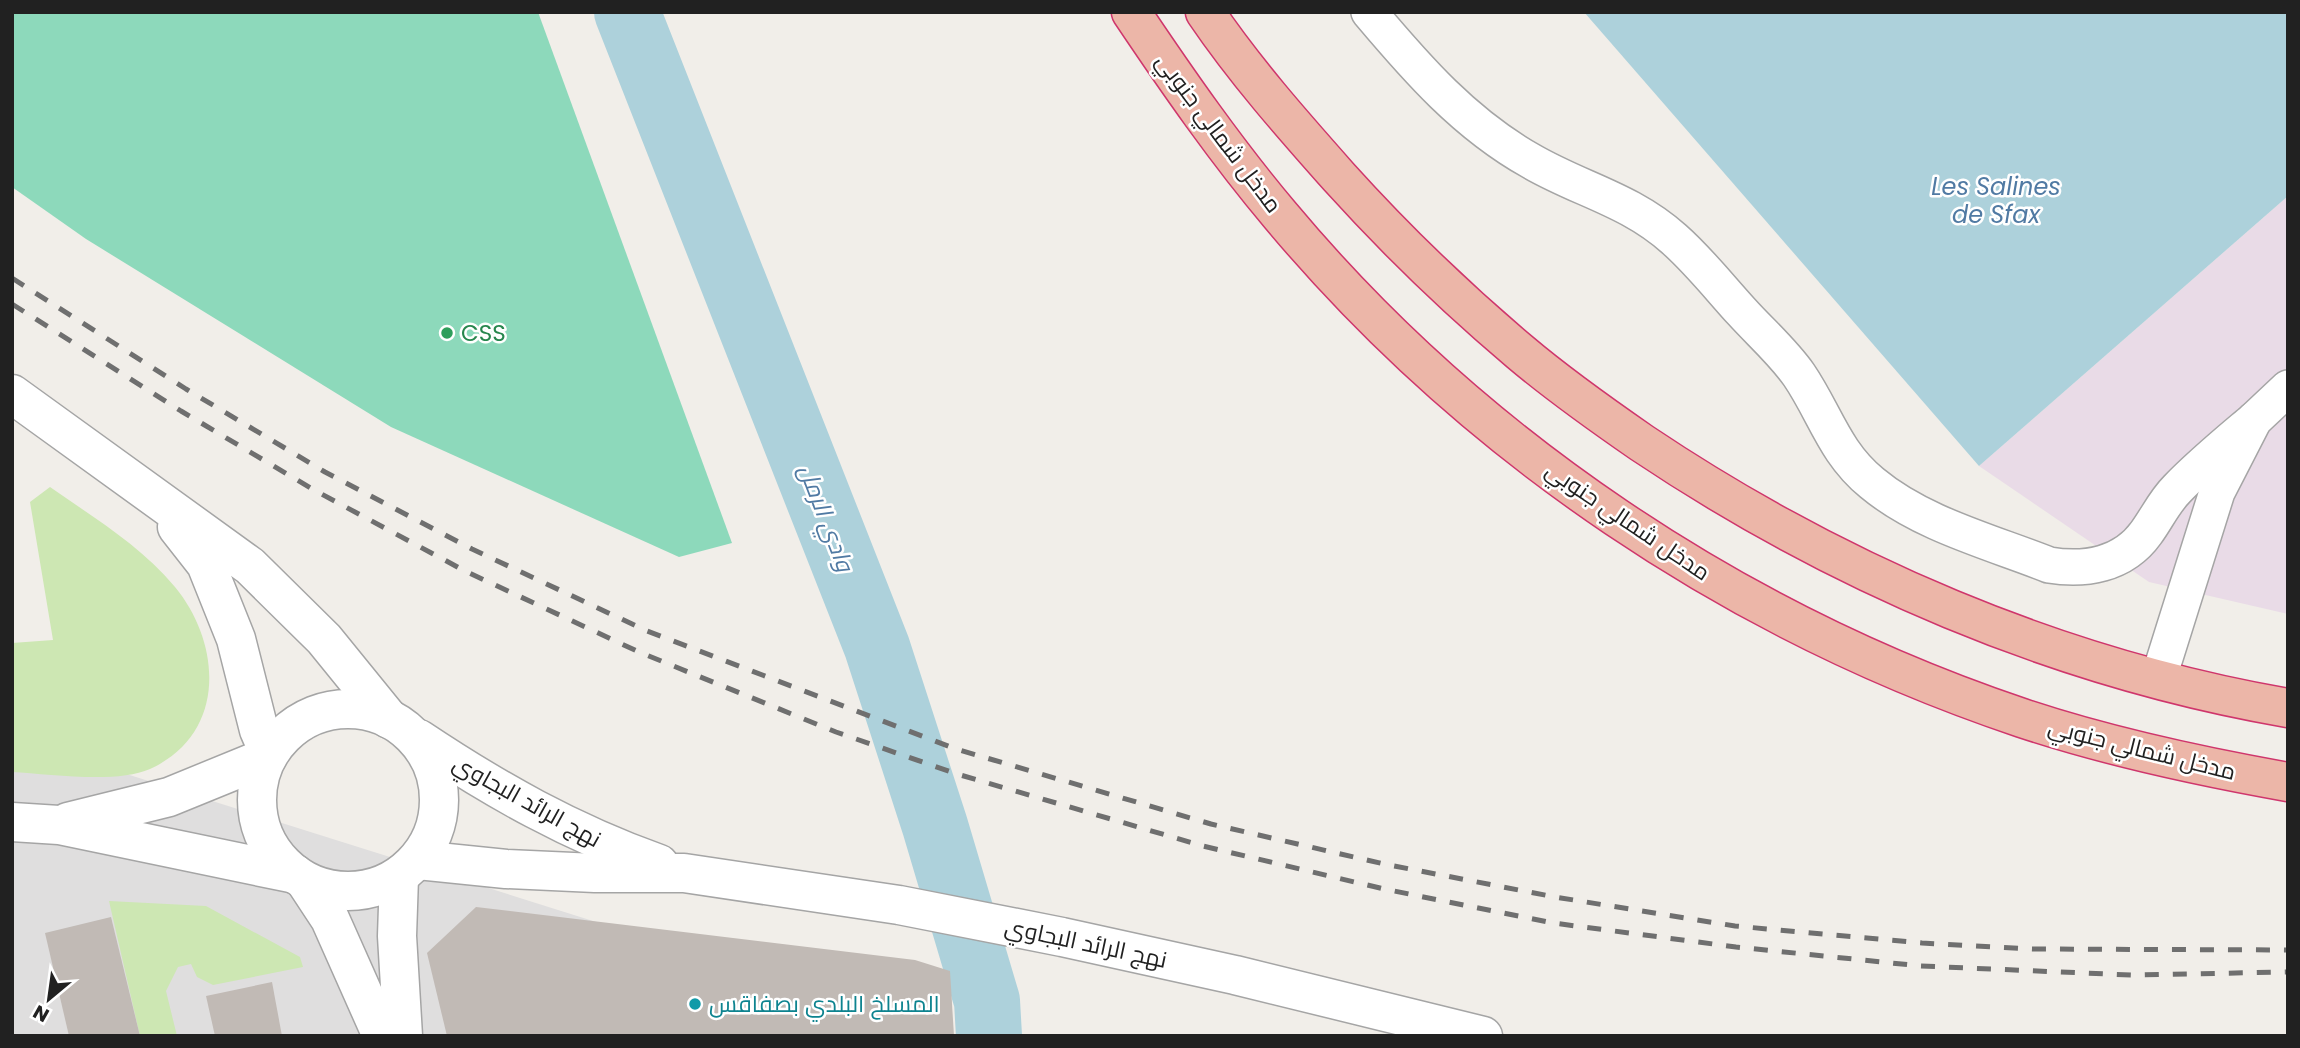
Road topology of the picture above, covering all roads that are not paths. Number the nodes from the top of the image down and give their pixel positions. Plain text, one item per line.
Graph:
1 (1131, 12) edge
2 (1205, 12) edge
3 (1369, 12) edge
4 (2288, 388) edge
5 (12, 394) edge
6 (2254, 420) junction
7 (151, 495) junction
8 (2158, 680) junction
9 (2288, 708) edge
10 (402, 727) junction
11 (268, 755) junction
12 (2288, 782) edge
13 (12, 822) edge
14 (59, 825) junction
15 (408, 868) junction
16 (684, 873) junction
17 (300, 877) junction
18 (382, 1036) edge
19 (403, 1036) edge
20 (1483, 1036) edge

1 - 12 highway, مدخل شمالي جنوبي
2 - 8 highway
3 - 6 street
4 - 6 street
5 - 7 street
6 - 8 street
7 - 10 street
7 - 11 street
8 - 9 highway
10 - 11 street
10 - 15 street
10 - 16 street, نهج الرائد البجاوي
11 - 14 street
11 - 17 street
13 - 14 street
14 - 17 street
15 - 16 street, نهج الرائد البجاوي
15 - 17 street
15 - 19 street
16 - 20 street, نهج الرائد البجاوي
17 - 18 street

